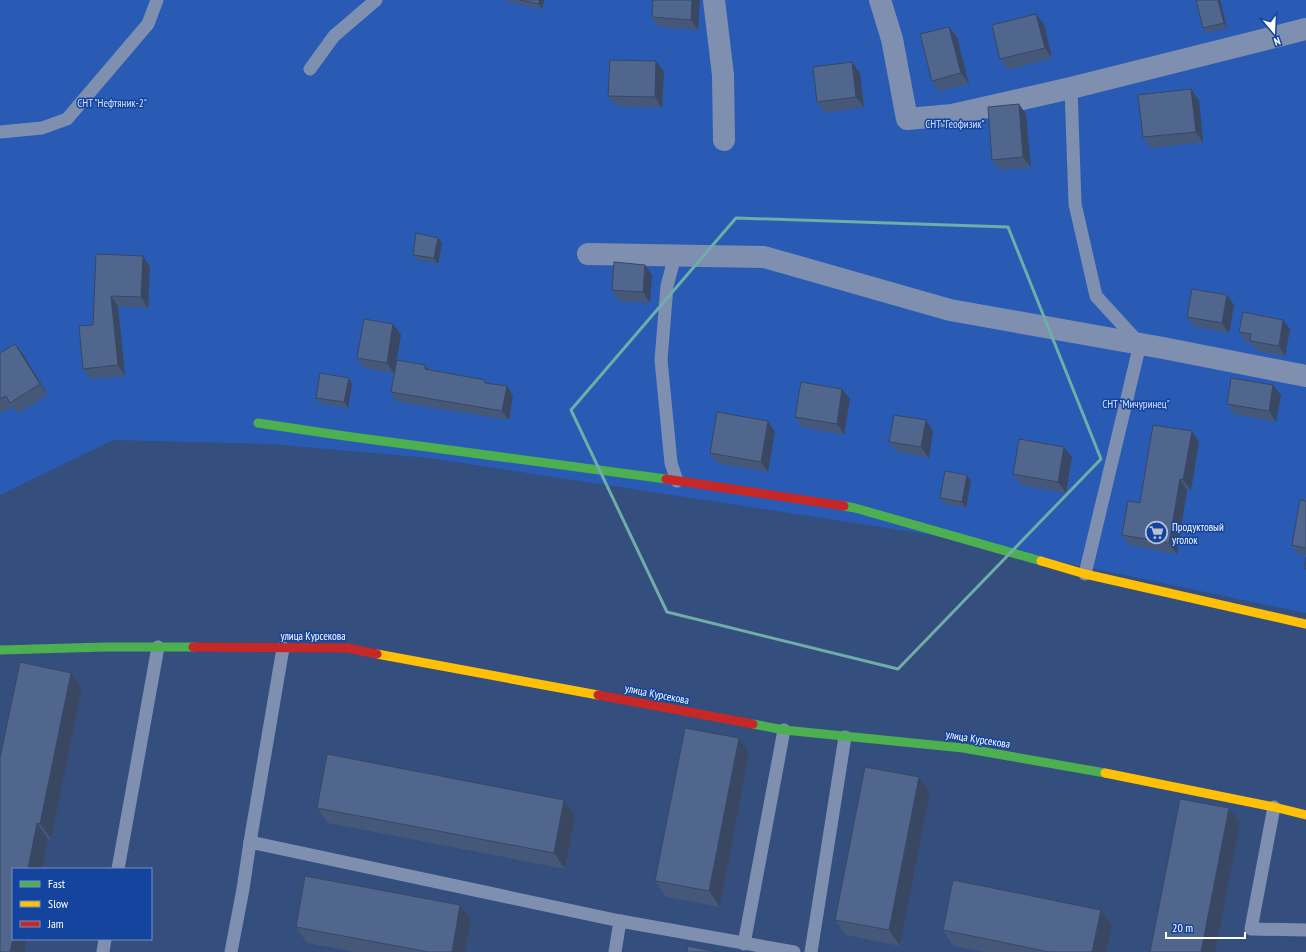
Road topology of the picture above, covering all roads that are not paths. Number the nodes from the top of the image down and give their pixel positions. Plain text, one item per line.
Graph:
1 (157, 0) edge
2 (376, 0) edge
3 (714, 0) edge
4 (880, 0) edge
5 (1306, 30) edge
6 (310, 69) dead end
7 (1072, 88) junction
8 (0, 132) edge
9 (724, 140) dead end
10 (588, 254) dead end
11 (675, 256) junction
12 (1140, 344) junction
13 (1306, 376) edge
14 (258, 423) dead end
15 (677, 481) junction
16 (1085, 574) junction
17 (1306, 624) edge
18 (158, 647) junction
19 (283, 648) junction
20 (0, 650) edge
21 (784, 730) junction
22 (845, 737) junction
23 (1274, 807) junction
24 (1306, 816) edge
25 (250, 842) junction
26 (118, 868) edge
27 (620, 921) junction
28 (1306, 930) edge
29 (105, 940) edge
30 (744, 944) junction
31 (103, 952) edge
32 (231, 952) edge
33 (615, 952) edge
34 (794, 952) edge
35 (812, 952) edge

1 - 8 lane
2 - 6 lane
3 - 9 street
4 - 7 street
5 - 7 street
7 - 12 lane
10 - 11 street
11 - 12 street
11 - 15 lane
12 - 13 street
12 - 16 lane
14 - 15 street
15 - 16 street
16 - 17 street
18 - 19 street, улица Курсекова
18 - 20 street, улица Курсекова
18 - 26 lane
19 - 21 street, улица Курсекова
19 - 25 lane
21 - 22 street, улица Курсекова
21 - 30 lane
22 - 23 street, улица Курсекова
22 - 35 lane
23 - 24 street, улица Курсекова
23 - 28 lane
25 - 27 lane
25 - 32 lane
27 - 30 lane
27 - 33 lane
29 - 31 lane
30 - 34 lane

